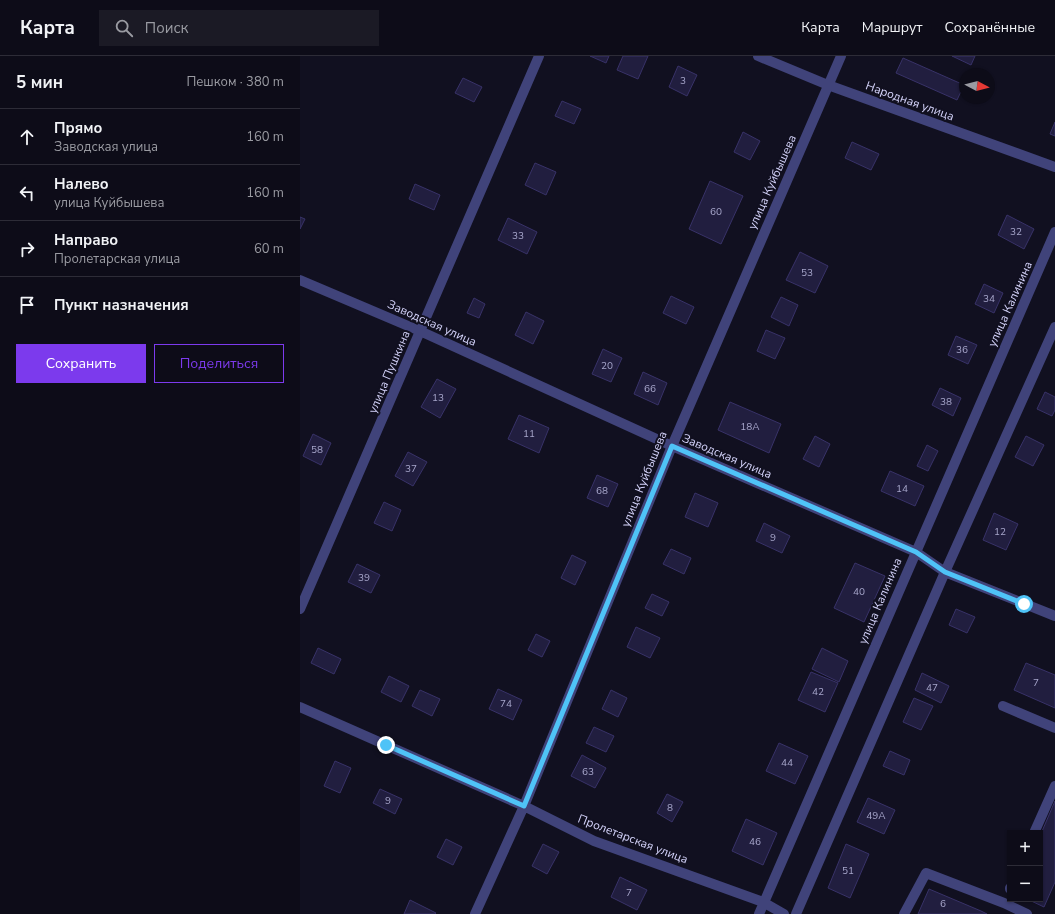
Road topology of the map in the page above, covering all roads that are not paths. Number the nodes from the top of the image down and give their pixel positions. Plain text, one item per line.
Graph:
1 (539, 56) edge
2 (758, 56) edge
3 (841, 56) edge
4 (828, 85) junction
5 (1055, 167) edge
6 (1055, 232) edge
7 (300, 280) edge
8 (1055, 327) edge
9 (420, 331) junction
10 (672, 446) junction
11 (916, 552) junction
12 (945, 572) junction
13 (300, 609) edge
14 (1055, 616) edge
15 (1003, 706) dead end
16 (300, 707) edge
17 (1055, 728) edge
18 (1055, 786) edge
19 (524, 806) junction
20 (1035, 830) edge
21 (763, 902) junction
22 (475, 914) edge
23 (759, 914) edge
24 (784, 914) edge
25 (796, 914) edge
26 (904, 914) edge
27 (1027, 914) edge

1 - 9 street, улица Пушкина
2 - 4 street, Народная улица
3 - 4 street, улица Куйбышева
4 - 5 street, Народная улица
4 - 10 street, улица Куйбышева
6 - 11 street, улица Калинина
7 - 9 street, Заводская улица
8 - 12 street
9 - 10 street, Заводская улица
9 - 13 street, улица Пушкина
10 - 11 street, Заводская улица
10 - 19 street, улица Куйбышева
11 - 12 street, Заводская улица
11 - 21 street, улица Калинина
12 - 14 street, Заводская улица
12 - 25 street
15 - 17 street
16 - 19 street, Пролетарская улица
18 - 20 street
19 - 21 street, Пролетарская улица
19 - 22 street, улица Куйбышева
21 - 23 street, улица Калинина
21 - 24 street, Пролетарская улица
26 - 27 street

